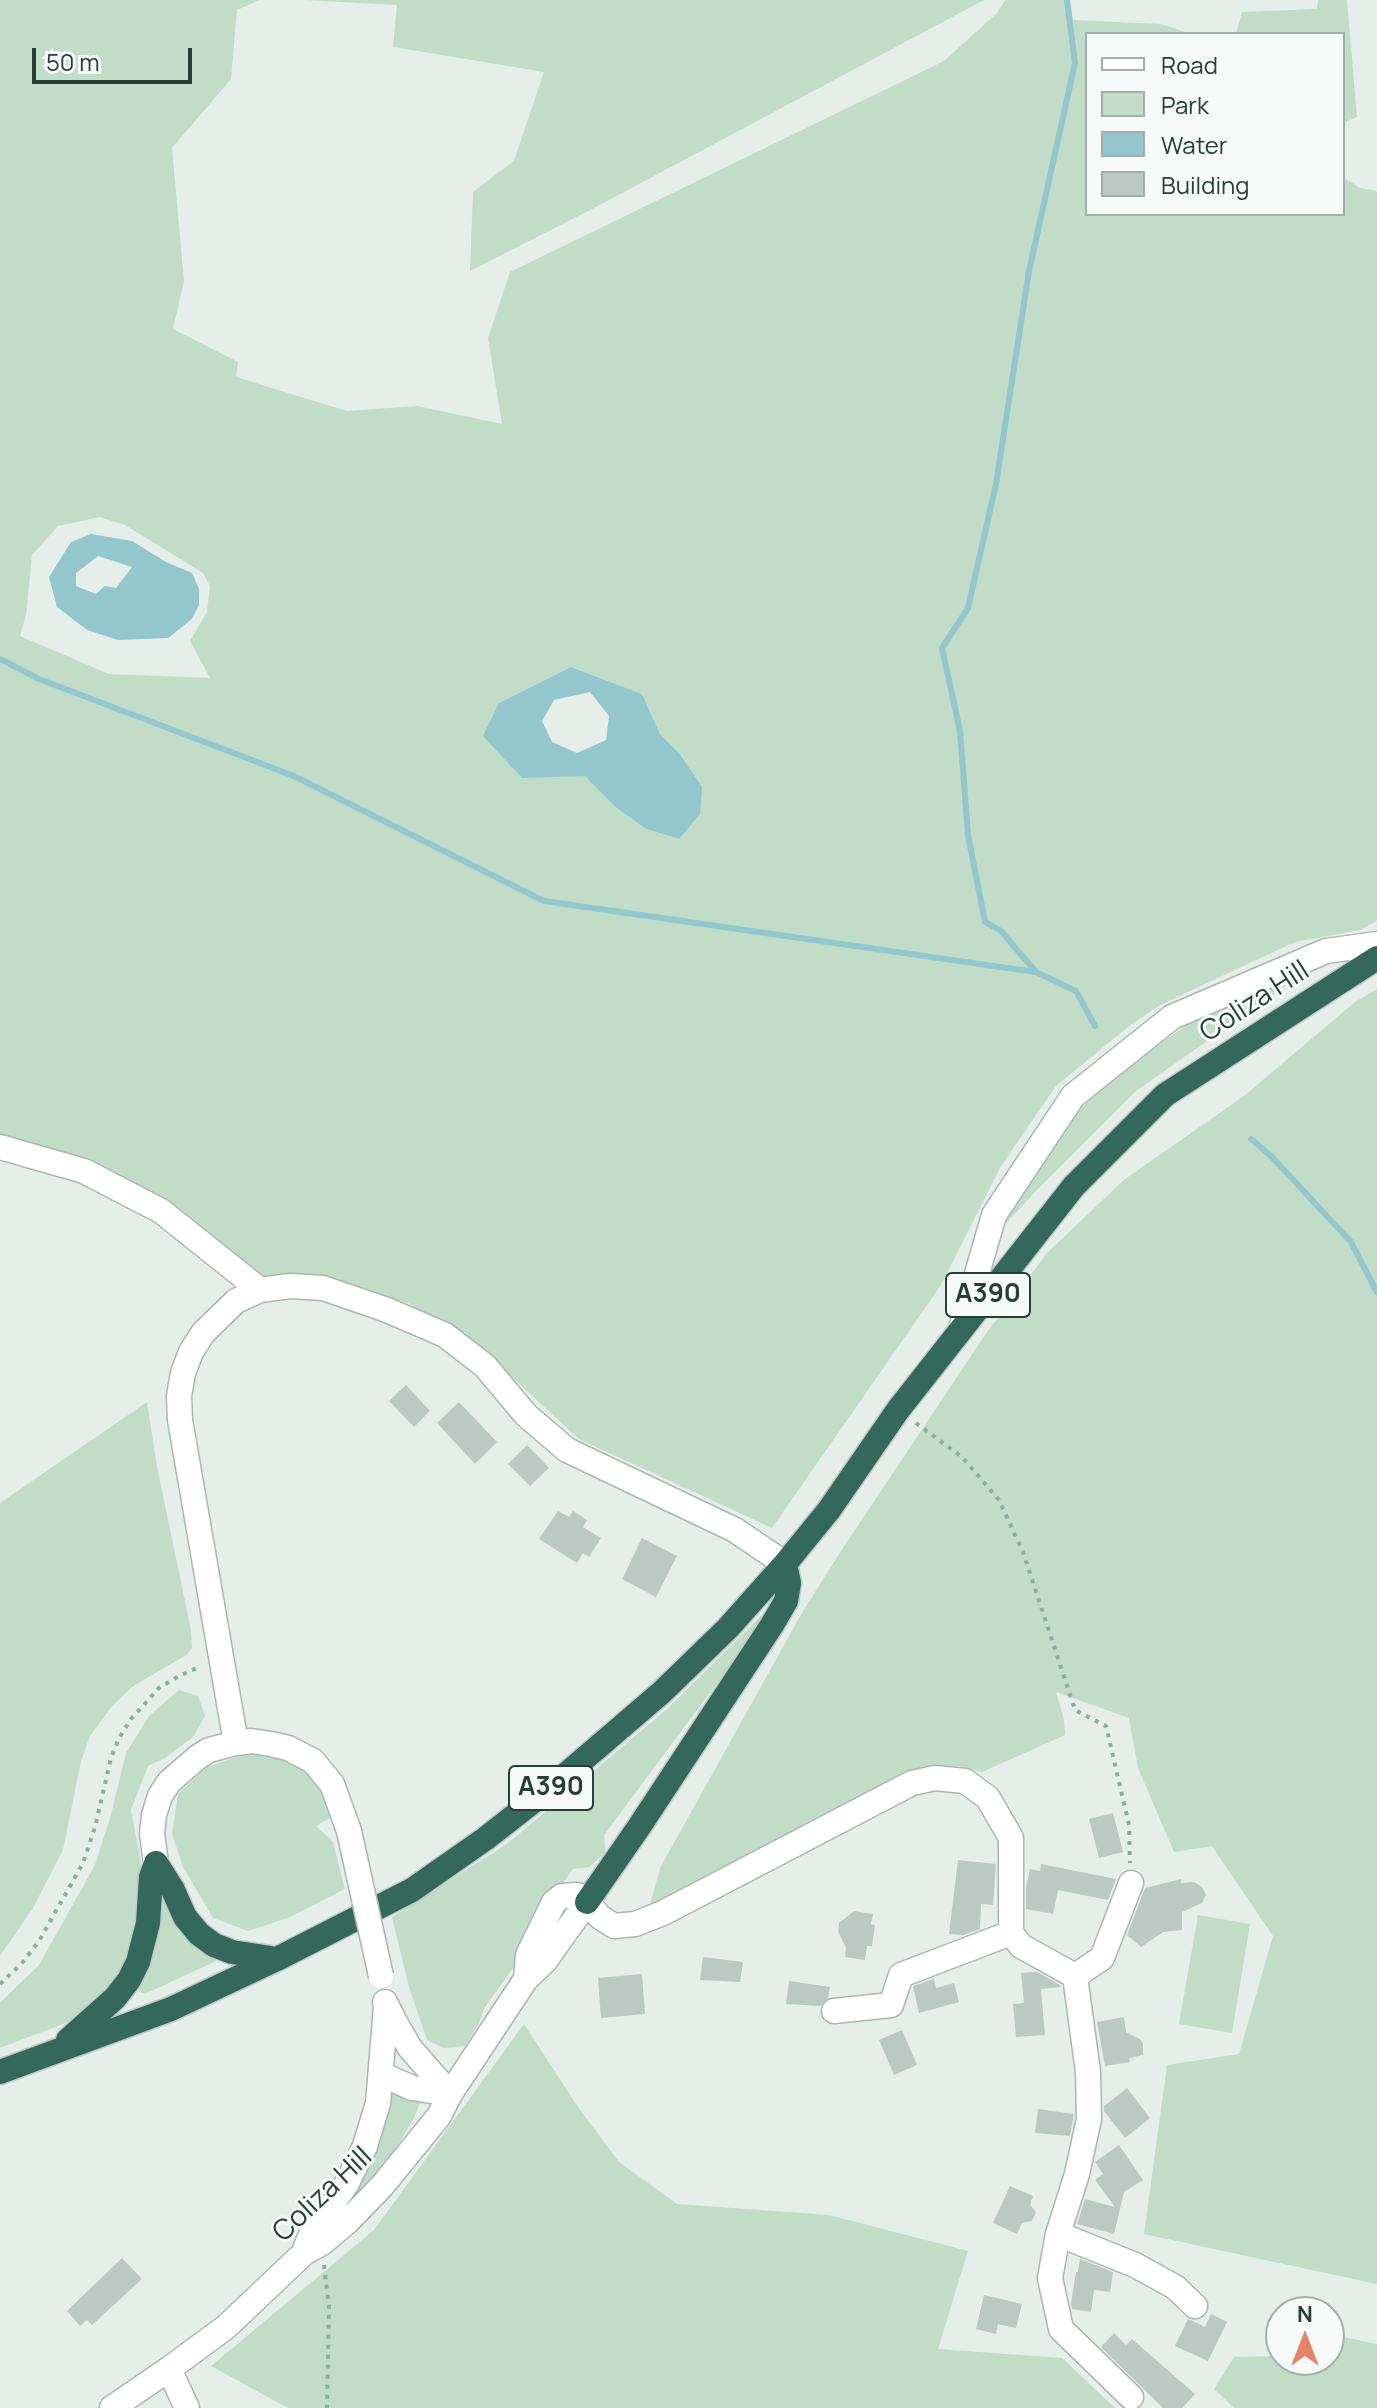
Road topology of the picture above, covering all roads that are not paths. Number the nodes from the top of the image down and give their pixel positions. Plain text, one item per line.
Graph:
1 (1377, 944) edge
2 (1377, 958) edge
3 (0, 1147) edge
4 (260, 1290) junction
5 (960, 1331) junction
6 (785, 1564) junction
7 (236, 1743) junction
8 (156, 1863) junction
9 (1131, 1883) road end
10 (587, 1902) junction
11 (1011, 1933) junction
12 (277, 1959) junction
13 (1075, 1976) junction
14 (386, 2007) junction
15 (834, 2011) dead end
16 (410, 2048) junction
17 (54, 2051) junction
18 (382, 2066) junction
19 (0, 2072) edge
20 (450, 2094) junction
21 (1058, 2234) junction
22 (313, 2248) junction
23 (1195, 2306) dead end
24 (169, 2369) junction
25 (1131, 2397) dead end
26 (112, 2408) edge
27 (187, 2408) edge

1 - 5 street
2 - 5 highway, Coliza Hill / A390
3 - 4 street
4 - 6 street
4 - 7 street
5 - 6 highway, A390
6 - 10 highway
6 - 12 highway, A390
7 - 8 street
7 - 14 street, bridge
8 - 12 highway
8 - 17 highway
9 - 13 street
10 - 11 street
10 - 20 street, Coliza Hill
11 - 13 street
11 - 15 street
12 - 17 highway, A390
13 - 21 street
14 - 16 street
14 - 18 street
16 - 18 street
16 - 20 street
17 - 19 highway, A390
18 - 20 street
18 - 22 street
20 - 22 street, Coliza Hill
21 - 23 street
21 - 25 street
22 - 24 street, Coliza Hill
24 - 26 street, Coliza Hill
24 - 27 street

